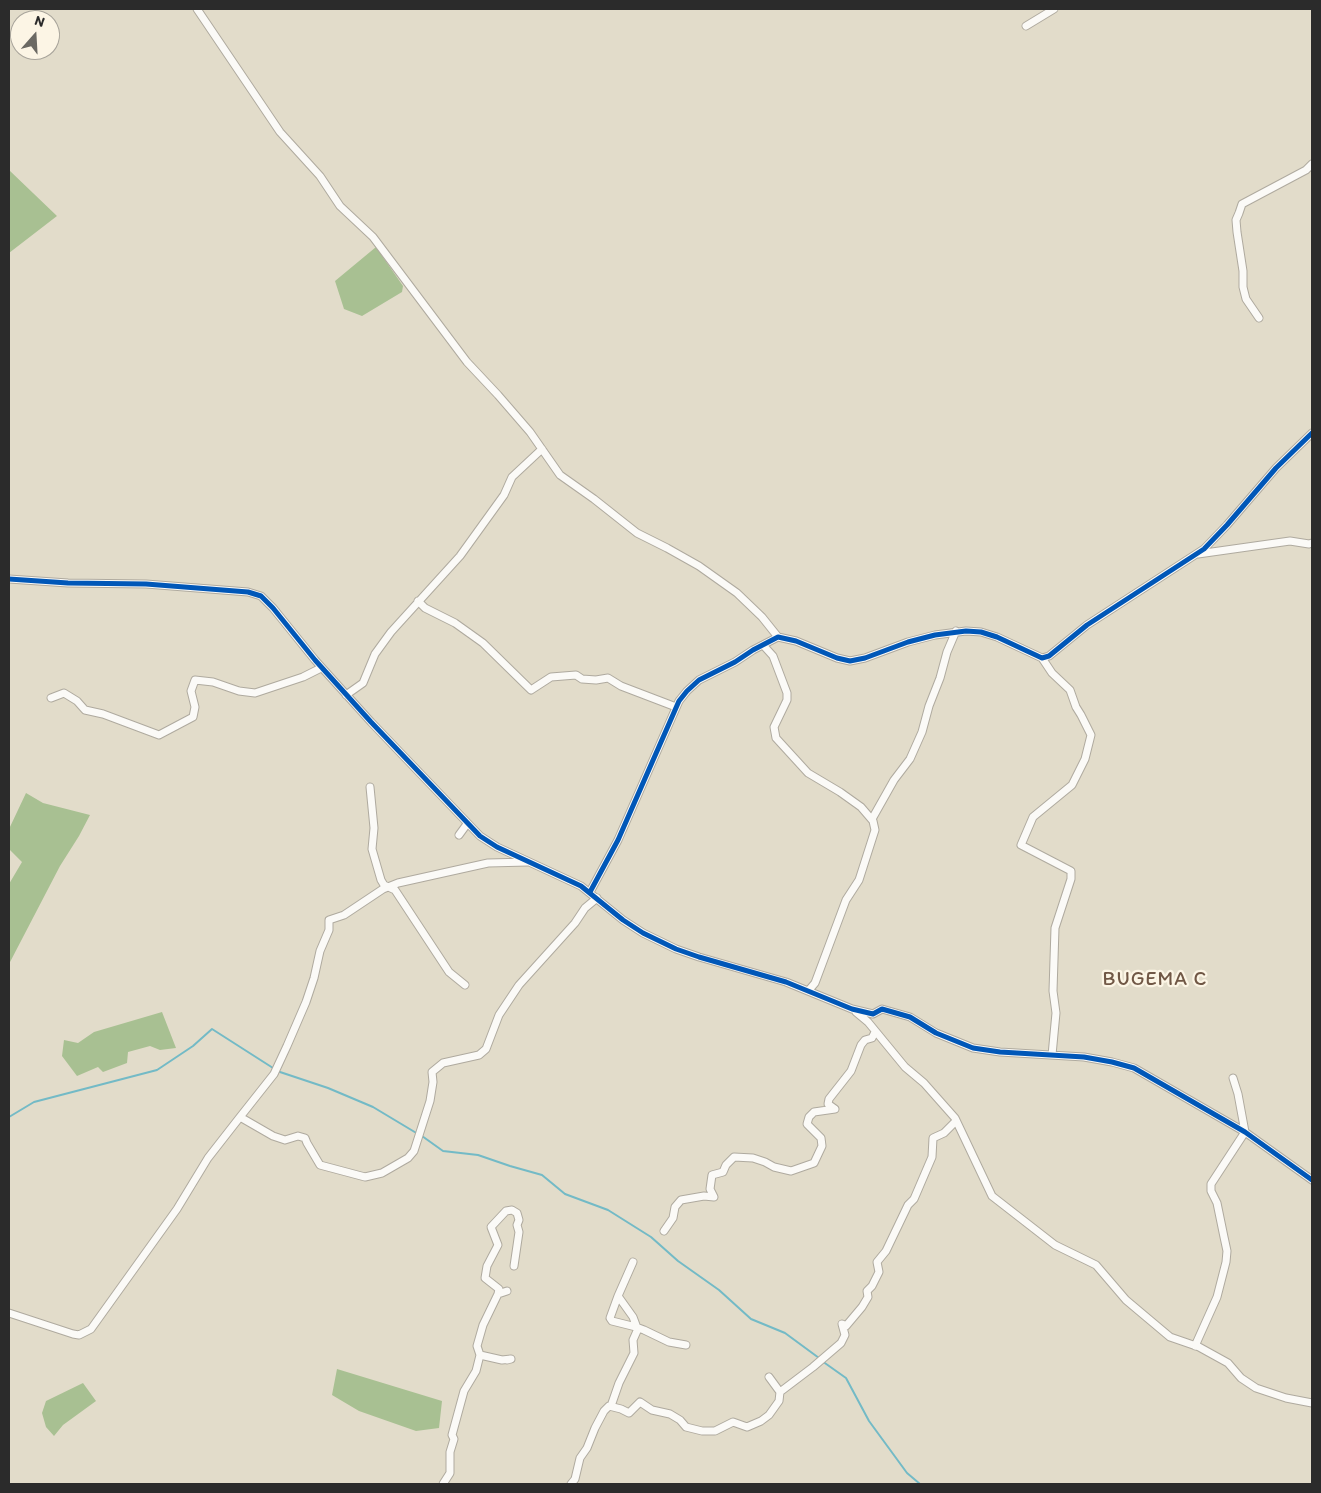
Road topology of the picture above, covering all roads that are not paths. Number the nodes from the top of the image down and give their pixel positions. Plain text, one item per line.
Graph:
1 (197, 9) edge
2 (1054, 9) edge
3 (1026, 26) dead end
4 (1312, 164) edge
5 (1259, 318) dead end
6 (1312, 432) edge
7 (542, 449) junction
8 (1312, 543) edge
9 (1195, 554) junction
10 (9, 579) edge
11 (418, 601) junction
12 (956, 632) junction
13 (778, 637) junction
14 (763, 645) junction
15 (1042, 658) junction
16 (321, 668) junction
17 (346, 695) junction
18 (51, 698) dead end
19 (676, 707) junction
20 (370, 787) dead end
21 (872, 819) junction
22 (467, 824) junction
23 (459, 835) dead end
24 (530, 862) junction
25 (387, 886) junction
26 (590, 892) junction
27 (597, 898) junction
28 (465, 985) dead end
29 (809, 990) junction
30 (852, 1008) junction
31 (875, 1032) junction
32 (1052, 1055) junction
33 (1233, 1078) dead end
34 (240, 1117) junction
35 (956, 1121) junction
36 (1245, 1132) junction
37 (1312, 1180) edge
38 (664, 1231) dead end
39 (633, 1262) dead end
40 (514, 1266) dead end
41 (507, 1290) dead end
42 (498, 1294) junction
43 (618, 1296) junction
44 (9, 1312) edge
45 (636, 1327) junction
46 (686, 1346) dead end
47 (1195, 1346) junction
48 (480, 1355) junction
49 (507, 1360) dead end
50 (769, 1377) dead end
51 (780, 1392) junction
52 (1312, 1402) edge
53 (612, 1406) junction
54 (443, 1484) edge
55 (571, 1484) edge

1 - 7 street
2 - 3 street
4 - 5 street
6 - 9 street
7 - 11 street
7 - 13 street
8 - 9 street
9 - 15 street
10 - 16 street
11 - 17 street
11 - 19 street
12 - 13 street
12 - 15 street
12 - 21 street
13 - 14 street
14 - 19 street
14 - 21 street
15 - 32 street
16 - 17 street
16 - 18 street
17 - 22 street
19 - 26 street
20 - 25 street
21 - 29 street
22 - 23 street
22 - 24 street
24 - 25 street
24 - 26 street
25 - 28 street
25 - 34 street
26 - 27 street
27 - 29 street
27 - 34 street
29 - 30 street
30 - 31 street
30 - 32 street
31 - 35 street
31 - 38 street
32 - 36 street
33 - 36 street
34 - 44 street
35 - 47 street
35 - 51 street
36 - 37 street
36 - 47 street
39 - 43 street
40 - 42 street
41 - 42 street
42 - 48 street
43 - 45 street
43 - 45 street
45 - 46 street
45 - 53 street
47 - 52 street
48 - 49 street
48 - 54 street
50 - 51 street
51 - 53 street
53 - 55 street

